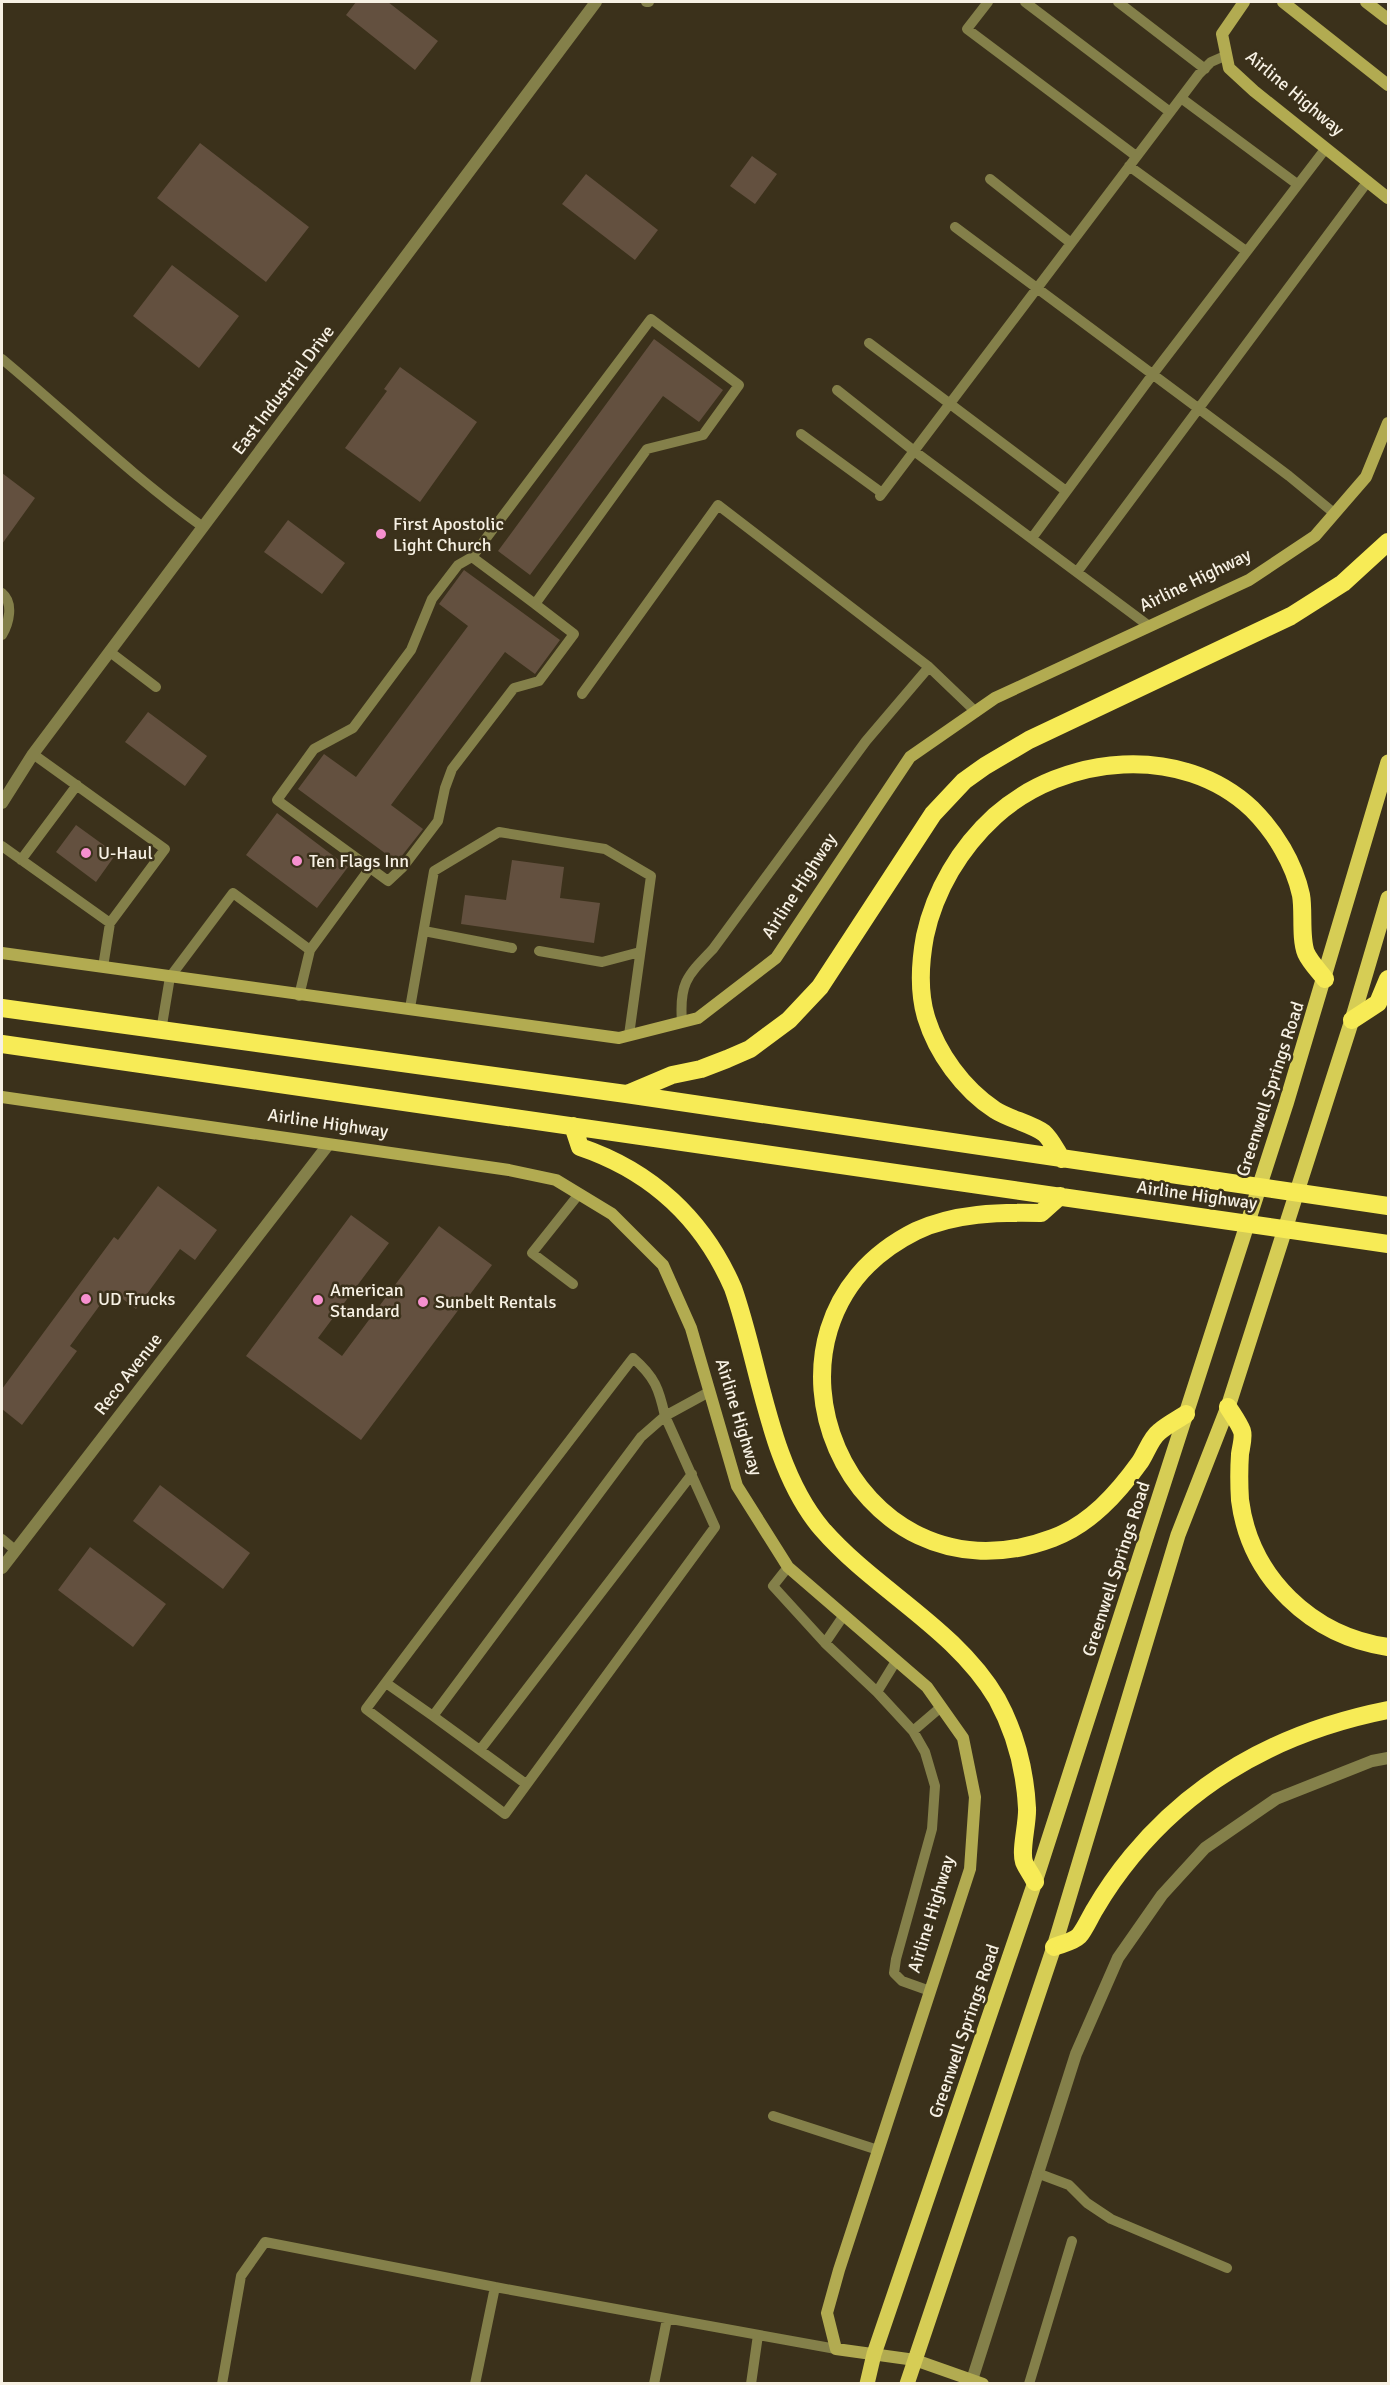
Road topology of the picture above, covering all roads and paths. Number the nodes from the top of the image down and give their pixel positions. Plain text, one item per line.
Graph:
1 (596, 2) edge
2 (988, 2) edge
3 (1025, 2) edge
4 (1118, 2) edge
5 (1244, 2) edge
6 (1284, 2) edge
7 (1366, 2) edge
8 (1389, 19) edge
9 (1227, 55) junction
10 (1204, 69) junction
11 (1389, 85) edge
12 (1181, 98) junction
13 (1170, 112) junction
14 (1326, 148) junction
15 (1136, 156) junction
16 (1129, 166) junction
17 (990, 179) dead end
18 (1368, 181) junction
19 (1297, 184) junction
20 (1389, 198) edge
21 (955, 227) dead end
22 (1071, 243) junction
23 (1246, 251) junction
24 (1036, 289) junction
25 (869, 344) dead end
26 (2, 359) edge
27 (1153, 374) junction
28 (837, 390) dead end
29 (950, 403) junction
30 (1199, 408) junction
31 (1389, 423) edge
32 (801, 434) dead end
33 (914, 451) junction
34 (1066, 491) junction
35 (1334, 513) junction
36 (203, 527) junction
37 (1032, 538) junction
38 (1389, 542) edge
39 (472, 557) junction
40 (1077, 572) junction
41 (2, 593) edge
42 (535, 604) junction
43 (1149, 626) junction
44 (2, 635) edge
45 (110, 652) junction
46 (929, 667) junction
47 (156, 687) dead end
48 (582, 694) dead end
49 (976, 712) junction
50 (33, 754) junction
51 (1389, 762) edge
52 (77, 785) junction
53 (2, 803) edge
54 (2, 846) edge
55 (21, 860) junction
56 (370, 868) junction
57 (1389, 898) edge
58 (110, 923) junction
59 (424, 931) junction
60 (512, 948) dead end
61 (310, 950) junction
62 (539, 951) dead end
63 (640, 952) junction
64 (2, 953) edge
65 (103, 967) junction
66 (170, 977) junction
67 (1325, 979) junction
68 (1389, 980) edge
69 (299, 996) junction
70 (2, 1008) edge
71 (410, 1008) junction
72 (1352, 1020) junction
73 (682, 1022) junction
74 (161, 1030) junction
75 (629, 1035) junction
76 (2, 1044) edge
77 (626, 1094) junction
78 (2, 1097) edge
79 (573, 1126) junction
80 (328, 1144) junction
81 (1062, 1160) junction
82 (579, 1194) junction
83 (1060, 1196) junction
84 (1389, 1206) edge
85 (1389, 1244) edge
86 (573, 1284) dead end
87 (709, 1392) junction
88 (1228, 1407) junction
89 (1186, 1414) junction
90 (664, 1416) junction
91 (692, 1474) junction
92 (2, 1539) edge
93 (15, 1550) junction
94 (788, 1567) junction
95 (2, 1568) edge
96 (843, 1615) junction
97 (825, 1643) junction
98 (1389, 1647) edge
99 (896, 1661) junction
100 (386, 1683) junction
101 (877, 1692) junction
102 (941, 1707) junction
103 (1389, 1710) edge
104 (433, 1716) junction
105 (914, 1731) junction
106 (480, 1750) junction
107 (1389, 1758) edge
108 (526, 1784) junction
109 (1035, 1882) junction
110 (1054, 1947) junction
111 (930, 1991) junction
112 (773, 2116) dead end
113 (878, 2150) junction
114 (1037, 2173) junction
115 (1072, 2241) dead end
116 (1227, 2268) dead end
117 (495, 2287) junction
118 (667, 2319) junction
119 (758, 2335) junction
120 (836, 2349) junction
121 (874, 2354) junction
122 (915, 2360) junction
123 (978, 2382) edge
124 (222, 2384) edge
125 (475, 2384) edge
126 (654, 2384) edge
127 (751, 2384) edge
128 (867, 2384) edge
129 (907, 2384) edge
130 (1029, 2384) edge

1 - 36 street, East Industrial Drive
2 - 15 lane
3 - 13 lane
4 - 10 lane
5 - 9 street, Airline Highway
6 - 11 street
7 - 8 street
9 - 10 lane
9 - 14 street, Airline Highway
10 - 12 lane
12 - 13 lane
12 - 19 lane
13 - 15 lane
14 - 18 street, Airline Highway
14 - 19 lane
15 - 16 lane
16 - 22 lane
16 - 23 lane
17 - 22 lane
18 - 20 street, Airline Highway
18 - 30 lane
19 - 23 lane
21 - 24 lane
22 - 24 lane
23 - 27 lane
24 - 27 lane
24 - 29 lane
25 - 29 lane
26 - 36 lane
27 - 30 lane
27 - 34 lane
28 - 33 lane
29 - 33 lane
29 - 34 lane
30 - 35 lane
30 - 40 lane
31 - 35 street, Airline Highway
32 - 33 lane
33 - 37 lane
34 - 37 lane
35 - 43 street, Airline Highway
36 - 45 street, East Industrial Drive
37 - 40 lane
38 - 77 highway
39 - 42 lane
39 - 42 lane
39 - 56 lane
40 - 43 lane
41 - 44 lane
42 - 56 lane
43 - 49 street, Airline Highway
45 - 47 lane
45 - 50 street, East Industrial Drive
46 - 48 lane
46 - 49 lane
46 - 73 lane
49 - 73 street, Airline Highway
50 - 52 lane
50 - 53 street, East Industrial Drive
51 - 67 main road, Greenwell Springs Road
52 - 55 lane
52 - 58 lane
54 - 55 lane
55 - 58 lane
56 - 61 lane
57 - 72 main road
58 - 65 lane
59 - 60 lane
59 - 63 lane
59 - 71 lane
61 - 66 lane
61 - 69 lane
62 - 63 lane
63 - 75 lane
64 - 65 street, Airline Highway
65 - 66 street, Airline Highway
66 - 69 street, Airline Highway
66 - 74 lane
67 - 81 highway
67 - 89 main road, Greenwell Springs Road
68 - 72 highway
69 - 71 street, Airline Highway
70 - 74 highway, Airline Highway
71 - 75 street, Airline Highway
72 - 88 main road
73 - 75 street, Airline Highway
74 - 77 highway, Airline Highway
76 - 79 highway, Airline Highway
77 - 81 highway, Airline Highway
78 - 80 street, Airline Highway
79 - 83 highway, Airline Highway
79 - 109 highway
80 - 82 street, Airline Highway
80 - 93 street, Reco Avenue
81 - 84 highway, Airline Highway
82 - 86 lane
82 - 87 street, Airline Highway
83 - 85 highway, Airline Highway
83 - 89 highway
87 - 90 lane
87 - 94 street, Airline Highway
88 - 98 highway
88 - 110 main road
89 - 109 main road, Greenwell Springs Road
90 - 91 lane
90 - 100 lane
90 - 104 lane
91 - 106 lane
91 - 108 lane
92 - 93 lane
93 - 95 street, Reco Avenue
94 - 96 street, Airline Highway
94 - 97 lane
96 - 97 lane
96 - 99 street, Airline Highway
97 - 101 lane
99 - 101 lane
99 - 102 street, Airline Highway
100 - 104 lane
100 - 108 lane
101 - 105 lane
102 - 105 lane
102 - 111 street, Airline Highway
103 - 110 highway
104 - 106 lane
105 - 111 lane
106 - 108 lane
107 - 114 street
109 - 121 main road, Greenwell Springs Road
110 - 122 main road
111 - 113 street, Airline Highway
112 - 113 lane
113 - 120 street, Airline Highway
114 - 116 lane
114 - 123 street
115 - 130 lane
117 - 118 lane
117 - 124 lane
117 - 125 lane
118 - 119 lane
118 - 126 lane
119 - 120 lane
119 - 127 lane
120 - 121 street
121 - 122 street
121 - 128 main road, Greenwell Springs Road
122 - 123 street
122 - 129 main road

